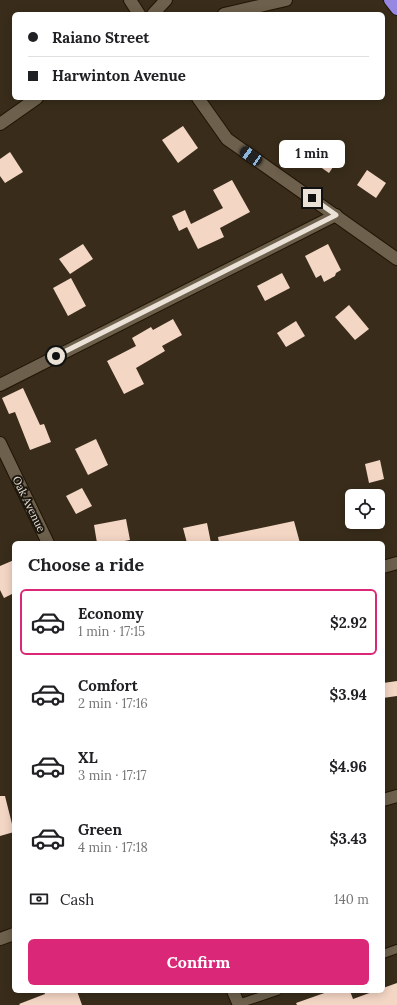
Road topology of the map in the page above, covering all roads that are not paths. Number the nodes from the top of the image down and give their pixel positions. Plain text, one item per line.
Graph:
1 (130, 0) edge
2 (166, 0) edge
3 (286, 0) edge
4 (138, 12) edge
5 (155, 12) edge
6 (233, 12) edge
7 (35, 100) edge
8 (199, 100) edge
9 (0, 124) edge
10 (336, 215) junction
11 (397, 259) edge
12 (0, 385) edge
13 (0, 443) edge
14 (47, 541) edge
15 (397, 563) edge
16 (385, 566) edge
17 (397, 796) edge
18 (385, 799) edge
19 (12, 935) edge
20 (0, 939) edge
21 (397, 950) edge
22 (385, 953) edge
23 (234, 993) edge
24 (271, 993) edge
25 (238, 1004) edge

1 - 4 street
2 - 5 street
3 - 6 street
7 - 9 street
8 - 10 street
10 - 11 street
10 - 12 street
13 - 14 street, Oak Avenue
15 - 16 street
17 - 18 street
19 - 20 street
21 - 22 lane
23 - 25 street
24 - 25 lane

